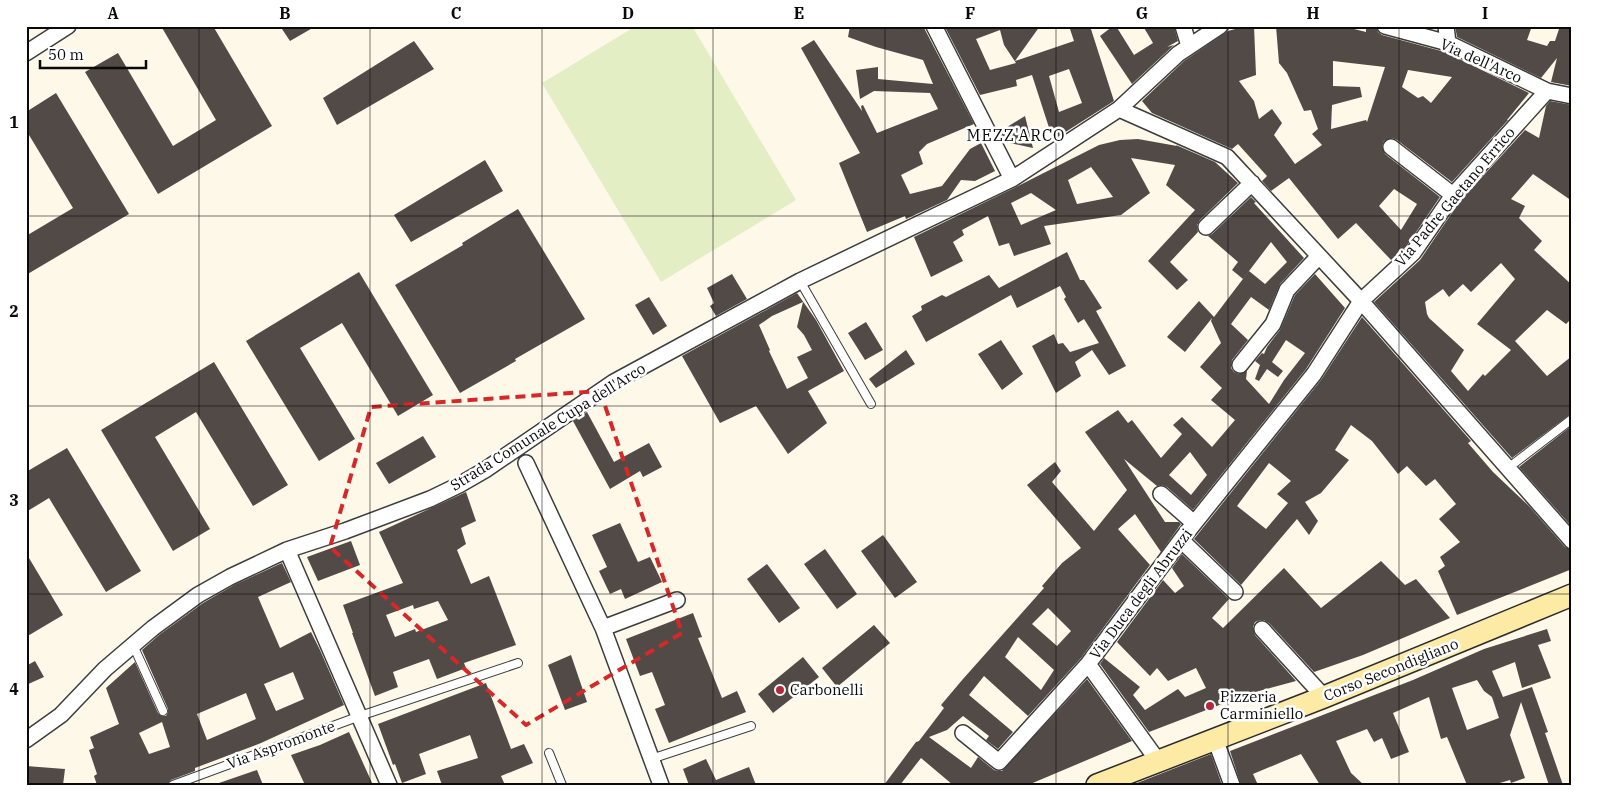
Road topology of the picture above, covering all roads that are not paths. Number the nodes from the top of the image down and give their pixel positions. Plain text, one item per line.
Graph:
1 (68, 26) edge
2 (934, 26) edge
3 (1183, 26) edge
4 (1220, 26) edge
5 (1385, 26) edge
6 (1446, 26) edge
7 (1448, 43) junction
8 (1189, 46) junction
9 (26, 53) edge
10 (1547, 91) junction
11 (1572, 96) edge
12 (1119, 109) junction
13 (1391, 147) dead end
14 (1012, 179) junction
15 (1252, 183) junction
16 (1453, 195) junction
17 (1206, 227) dead end
18 (1319, 256) junction
19 (800, 281) junction
20 (1361, 301) junction
21 (1240, 365) dead end
22 (871, 404) dead end
23 (1572, 419) edge
24 (526, 463) dead end
25 (1508, 468) junction
26 (1161, 494) dead end
27 (1194, 524) junction
28 (1181, 540) junction
29 (1572, 540) edge
30 (287, 550) junction
31 (1235, 592) dead end
32 (1572, 596) edge
33 (678, 600) dead end
34 (604, 628) junction
35 (1262, 628) dead end
36 (133, 645) junction
37 (518, 663) dead end
38 (1088, 664) junction
39 (1324, 697) junction
40 (163, 711) dead end
41 (360, 716) junction
42 (751, 726) dead end
43 (963, 733) dead end
44 (1215, 739) junction
45 (26, 740) edge
46 (549, 753) dead end
47 (651, 759) junction
48 (1158, 761) junction
49 (173, 785) edge
50 (389, 785) edge
51 (562, 785) edge
52 (661, 785) edge
53 (1097, 785) edge
54 (1232, 785) edge

1 - 9 street
2 - 14 street
3 - 8 street
4 - 8 street
5 - 7 street, Via dell'Arco
6 - 7 street
7 - 10 street, Via dell'Arco
8 - 12 street
10 - 11 street, Via dell'Arco
10 - 16 street, Via Padre Gaetano Errico
12 - 14 street, Strada Comunale Cupa dell'Arco
12 - 15 street
13 - 16 street
14 - 19 street, Strada Comunale Cupa dell'Arco
15 - 17 street
15 - 18 street
16 - 20 street, Via Padre Gaetano Errico
18 - 20 street
18 - 21 street
19 - 22 lane
19 - 30 street, Strada Comunale Cupa dell'Arco
20 - 25 street
20 - 27 street, Via Duca degli Abruzzi
23 - 25 lane
24 - 34 street
25 - 29 street
26 - 27 street, Via Duca degli Abruzzi
27 - 28 street, Via Duca degli Abruzzi
28 - 31 street
28 - 38 street, Via Duca degli Abruzzi
30 - 36 street, Strada Comunale Cupa dell'Arco
30 - 41 street
32 - 39 main road, Corso Secondigliano
33 - 34 street
34 - 47 street
35 - 39 street
36 - 40 lane
36 - 45 street, Strada Comunale Cupa dell'Arco
37 - 41 lane, Via Aspromonte
38 - 43 street
38 - 48 street, Via Duca degli Abruzzi
39 - 44 main road, Corso Secondigliano
41 - 49 lane, Via Aspromonte
41 - 50 street
42 - 47 lane
44 - 48 main road, Corso Secondigliano
44 - 54 street
46 - 51 lane
47 - 52 street
48 - 53 main road, Corso Secondigliano

